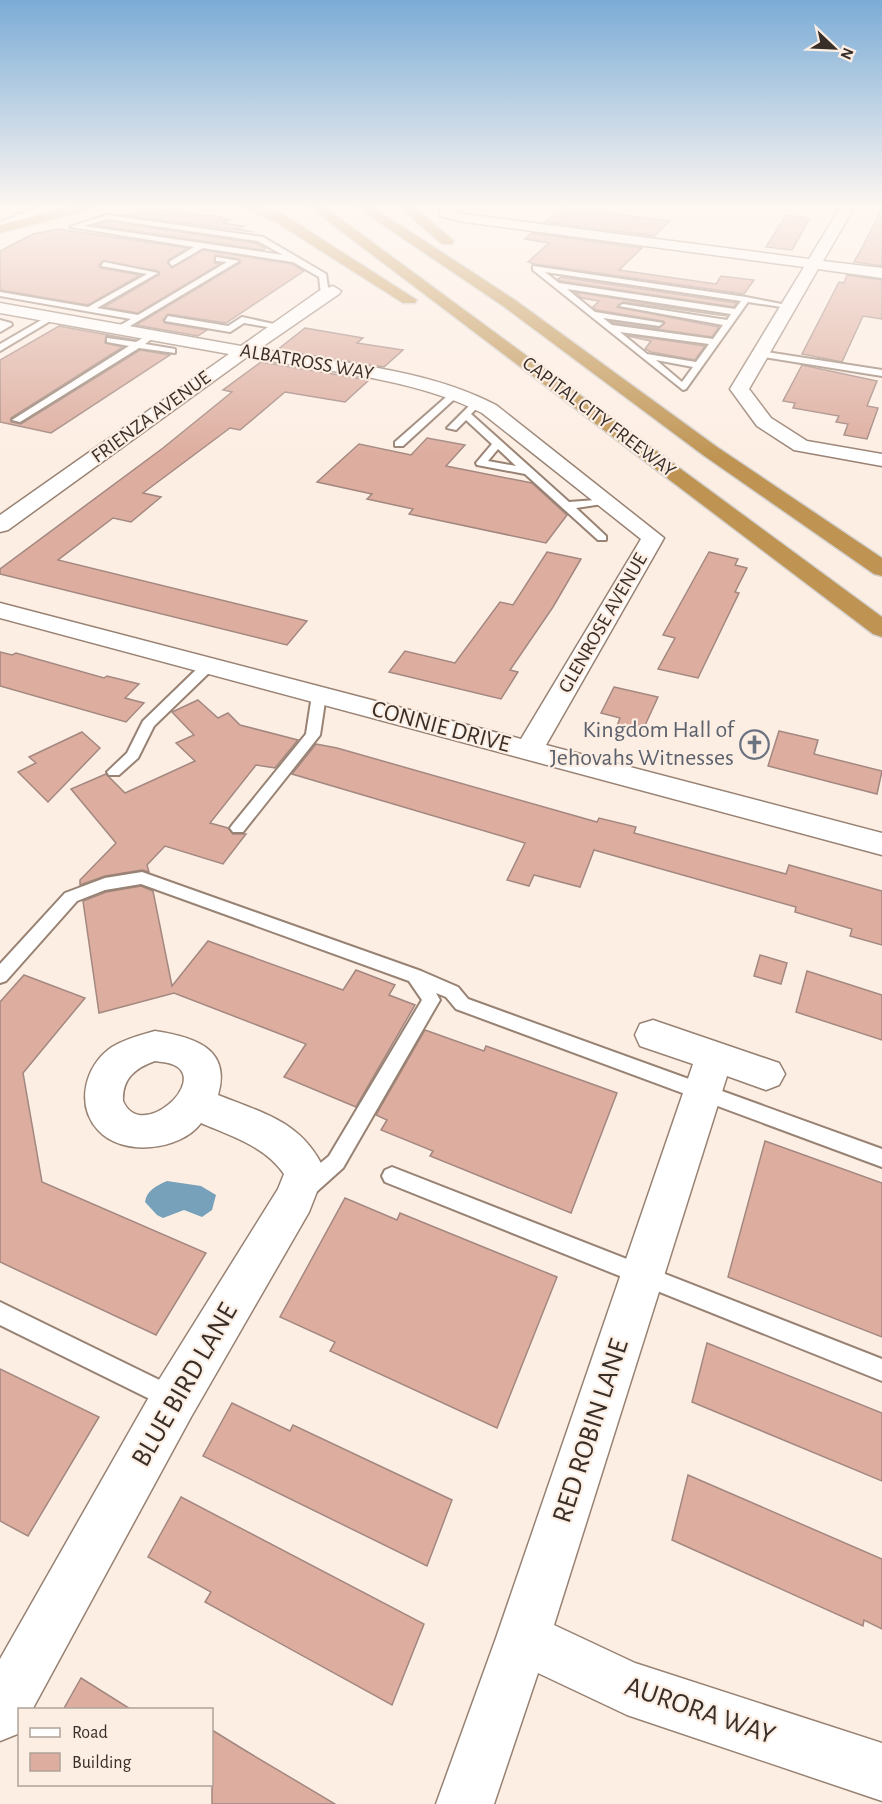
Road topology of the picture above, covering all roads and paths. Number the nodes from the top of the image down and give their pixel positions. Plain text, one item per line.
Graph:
1 (123, 290) edge
2 (186, 290) edge
3 (394, 290) edge
4 (428, 290) edge
5 (490, 290) edge
6 (500, 290) edge
7 (564, 290) edge
8 (592, 290) edge
9 (686, 290) edge
10 (797, 290) edge
11 (328, 292) edge
12 (0, 294) edge
13 (574, 298) junction
14 (746, 299) junction
15 (596, 302) dead end
16 (509, 303) junction
17 (618, 305) dead end
18 (419, 306) dead end
19 (788, 306) junction
20 (0, 308) edge
21 (90, 309) junction
22 (737, 312) junction
23 (592, 314) junction
24 (53, 317) junction
25 (140, 318) junction
26 (168, 319) dead end
27 (439, 319) dead end
28 (0, 323) edge
29 (729, 323) junction
30 (279, 326) junction
31 (675, 326) dead end
32 (610, 328) junction
33 (0, 329) edge
34 (710, 331) dead end
35 (722, 332) junction
36 (115, 334) junction
37 (145, 340) junction
38 (626, 341) junction
39 (715, 342) junction
40 (649, 344) dead end
41 (0, 348) edge
42 (172, 351) dead end
43 (244, 351) junction
44 (696, 351) dead end
45 (707, 353) junction
46 (760, 354) junction
47 (645, 356) junction
48 (699, 364) junction
49 (662, 370) junction
50 (882, 373) edge
51 (692, 374) junction
52 (553, 384) junction
53 (456, 393) junction
54 (471, 408) junction
55 (17, 420) dead end
56 (452, 428) dead end
57 (498, 443) junction
58 (399, 444) dead end
59 (542, 451) junction
60 (511, 455) junction
61 (882, 460) edge
62 (529, 471) junction
63 (585, 485) joint
64 (605, 501) junction
65 (567, 506) junction
66 (0, 525) edge
67 (602, 537) dead end
68 (882, 569) edge
69 (0, 610) edge
70 (882, 629) edge
71 (208, 666) junction
72 (319, 695) junction
73 (528, 750) junction
74 (114, 772) dead end
75 (238, 828) dead end
76 (882, 844) edge
77 (0, 976) edge
78 (415, 976) junction
79 (653, 1035) dead end
80 (766, 1074) dead end
81 (709, 1075) junction
82 (196, 1104) dead end
83 (882, 1158) edge
84 (392, 1176) dead end
85 (294, 1199) junction
86 (643, 1274) junction
87 (0, 1313) edge
88 (882, 1370) edge
89 (174, 1400) junction
90 (523, 1638) junction
91 (0, 1713) edge
92 (882, 1772) edge
93 (465, 1804) edge

1 - 21 lane
2 - 25 lane
3 - 18 highway
4 - 52 highway, CAPITAL CITY FREEWAY
5 - 16 highway, CAPITAL CITY FREEWAY
6 - 16 highway
7 - 13 lane
8 - 22 lane
9 - 14 lane
10 - 19 street
11 - 30 street, FRIENZA AVENUE
12 - 21 lane
13 - 15 lane
13 - 23 lane
14 - 19 lane
14 - 22 lane
16 - 68 highway, CAPITAL CITY FREEWAY
17 - 29 lane
19 - 46 street
20 - 24 street, ALBATROSS WAY
21 - 25 lane
22 - 29 lane
23 - 31 lane
23 - 32 lane
24 - 36 street, ALBATROSS WAY
24 - 41 lane
25 - 36 lane
26 - 30 lane
27 - 52 highway
28 - 33 lane
29 - 35 lane
30 - 43 street, FRIENZA AVENUE
32 - 38 lane
32 - 39 lane
34 - 35 lane
35 - 39 lane
36 - 37 street, ALBATROSS WAY
37 - 42 lane
37 - 43 street, ALBATROSS WAY
37 - 55 lane
38 - 40 lane
38 - 47 lane
39 - 45 lane
43 - 53 street, ALBATROSS WAY
43 - 66 street, FRIENZA AVENUE
44 - 45 lane
45 - 48 lane
46 - 50 lane
46 - 61 street
47 - 48 lane
47 - 49 lane
48 - 51 lane
49 - 51 lane
49 - 51 lane
52 - 70 highway, CAPITAL CITY FREEWAY
53 - 54 street, ALBATROSS WAY
53 - 58 lane
54 - 56 lane
54 - 57 lane
54 - 59 street, ALBATROSS WAY
57 - 60 lane
57 - 62 lane
59 - 60 lane
59 - 63 street, ALBATROSS WAY
60 - 62 lane
62 - 65 lane
63 - 64 street, GLENROSE AVENUE
64 - 65 lane
64 - 73 street, GLENROSE AVENUE
65 - 67 lane
69 - 71 street, CONNIE DRIVE
71 - 72 street, CONNIE DRIVE
71 - 74 lane
72 - 73 street, CONNIE DRIVE
72 - 75 lane
73 - 76 street, CONNIE DRIVE
77 - 78 lane
78 - 81 lane
78 - 85 lane
79 - 81 street
80 - 81 street
81 - 83 lane
81 - 86 street, RED ROBIN LANE
82 - 85 street, BLUE BIRD LANE
84 - 86 lane
85 - 89 street, BLUE BIRD LANE
86 - 88 lane
86 - 90 street, RED ROBIN LANE
87 - 89 lane
89 - 91 street, BLUE BIRD LANE
90 - 92 street, AURORA WAY
90 - 93 street, RED ROBIN LANE

